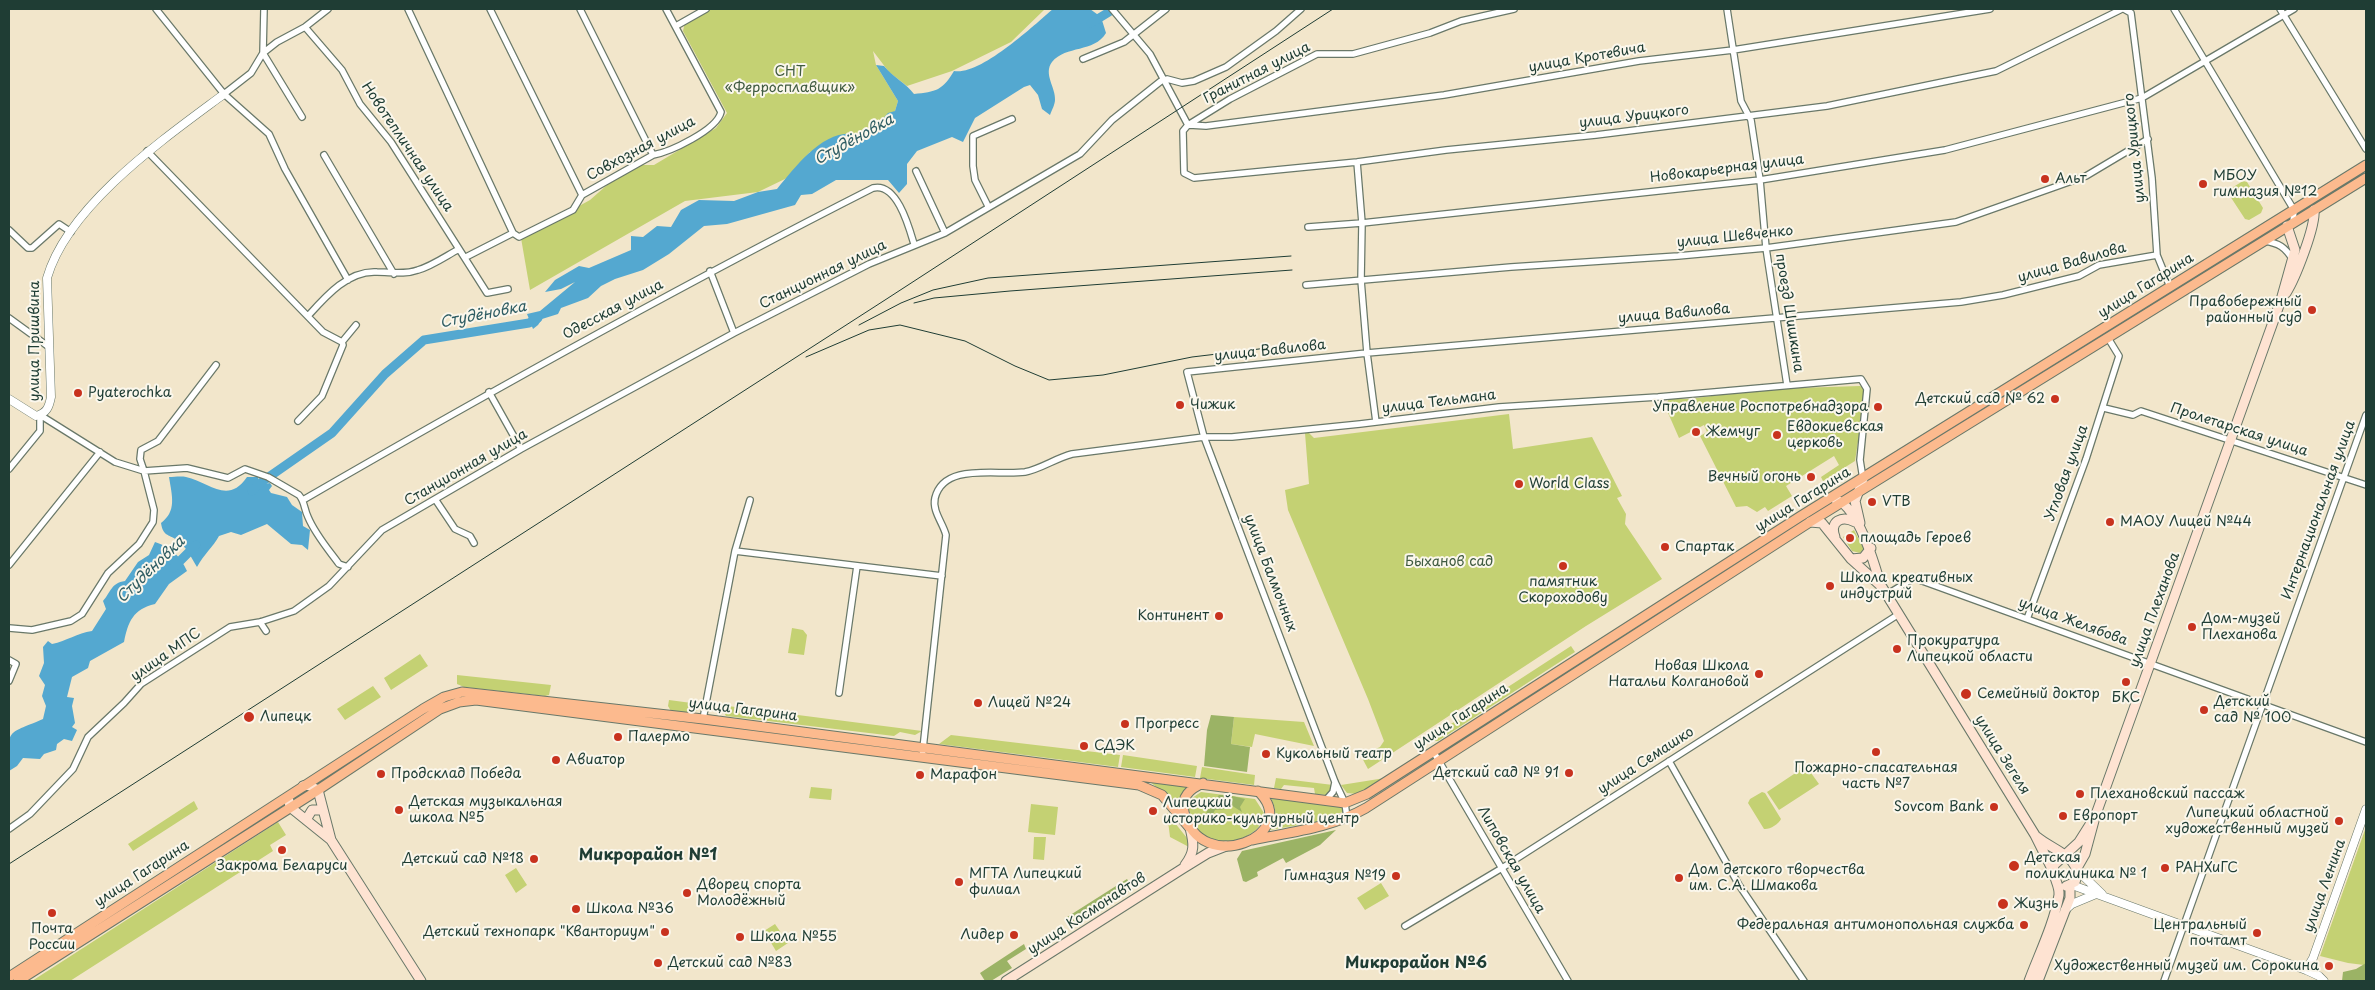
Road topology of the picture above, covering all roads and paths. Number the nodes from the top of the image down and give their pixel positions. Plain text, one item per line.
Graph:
1 (156, 9) edge
2 (264, 9) edge
3 (328, 9) edge
4 (408, 9) edge
5 (490, 9) edge
6 (580, 9) edge
7 (666, 9) edge
8 (706, 9) edge
9 (1112, 9) edge
10 (1166, 9) edge
11 (1301, 9) edge
12 (1514, 9) edge
13 (1727, 9) edge
14 (1990, 9) edge
15 (2123, 9) edge
16 (2174, 9) edge
17 (2280, 9) edge
18 (2294, 9) edge
19 (2284, 15) junction
20 (676, 26) junction
21 (305, 28) junction
22 (1132, 34) junction
23 (1733, 50) junction
24 (262, 53) junction
25 (1083, 58) dead end
26 (2204, 60) junction
27 (1164, 80) junction
28 (224, 94) junction
29 (2142, 98) junction
30 (1747, 115) junction
31 (302, 117) dead end
32 (1012, 119) dead end
33 (1188, 125) junction
34 (2148, 139) junction
35 (2366, 149) edge
36 (147, 151) junction
37 (324, 155) dead end
38 (653, 155) junction
39 (1357, 162) junction
40 (2366, 165) edge
41 (916, 171) dead end
42 (2366, 178) edge
43 (1760, 180) junction
44 (582, 195) junction
45 (988, 206) junction
46 (2294, 210) junction
47 (2314, 210) junction
48 (1362, 223) junction
49 (2274, 223) junction
50 (2290, 225) junction
51 (1308, 227) dead end
52 (9, 230) edge
53 (71, 232) junction
54 (513, 233) junction
55 (945, 233) junction
56 (2264, 241) junction
57 (914, 244) junction
58 (1766, 248) junction
59 (459, 249) junction
60 (2157, 254) junction
61 (2302, 254) junction
62 (466, 257) junction
63 (2293, 260) junction
64 (710, 272) junction
65 (394, 274) junction
66 (348, 280) junction
67 (1361, 280) junction
68 (1306, 285) dead end
69 (2170, 288) junction
70 (508, 289) dead end
71 (2170, 299) junction
72 (2281, 300) junction
73 (308, 316) junction
74 (9, 318) edge
75 (1777, 318) junction
76 (356, 324) dead end
77 (734, 333) junction
78 (2108, 338) junction
79 (342, 342) junction
80 (49, 347) junction
81 (1367, 353) junction
82 (216, 365) dead end
83 (1187, 372) joint
84 (1787, 385) junction
85 (490, 392) junction
86 (9, 399) edge
87 (2104, 408) junction
88 (40, 415) junction
89 (2366, 415) edge
90 (298, 421) dead end
91 (1376, 422) junction
92 (1204, 437) junction
93 (2230, 440) junction
94 (521, 449) junction
95 (100, 452) junction
96 (9, 469) edge
97 (144, 472) junction
98 (2344, 477) junction
99 (1863, 479) junction
100 (2366, 485) edge
101 (1857, 493) junction
102 (436, 499) junction
103 (303, 500) junction
104 (750, 500) dead end
105 (1827, 500) junction
106 (1843, 502) junction
107 (1810, 522) junction
108 (1855, 522) junction
109 (1835, 537) junction
110 (1865, 537) junction
111 (474, 543) dead end
112 (1870, 548) junction
113 (735, 551) junction
114 (1851, 559) junction
115 (9, 565) edge
116 (348, 566) junction
117 (858, 566) junction
118 (942, 576) junction
119 (1884, 591) junction
120 (1898, 614) junction
121 (2028, 619) junction
122 (260, 622) junction
123 (9, 628) edge
124 (266, 630) dead end
125 (9, 660) edge
126 (2150, 663) junction
127 (1551, 676) junction
128 (9, 681) edge
129 (1557, 685) junction
130 (839, 693) dead end
131 (2263, 704) junction
132 (581, 709) junction
133 (703, 719) junction
134 (2366, 742) edge
135 (924, 747) junction
136 (1433, 752) junction
137 (922, 758) junction
138 (1439, 761) junction
139 (1669, 761) junction
140 (1335, 782) junction
141 (1204, 783) junction
142 (303, 786) junction
143 (318, 790) junction
144 (1258, 792) junction
145 (291, 794) junction
146 (1325, 801) junction
147 (1345, 803) junction
148 (290, 807) junction
149 (2366, 809) edge
150 (322, 810) junction
151 (2095, 817) junction
152 (1347, 819) junction
153 (306, 820) junction
154 (1189, 828) junction
155 (9, 829) edge
156 (2035, 835) junction
157 (328, 837) junction
158 (1252, 840) junction
159 (1226, 846) junction
160 (2063, 856) junction
161 (2046, 859) junction
162 (1502, 868) junction
163 (1182, 869) junction
164 (2078, 869) junction
165 (2053, 871) junction
166 (2057, 882) junction
167 (2071, 885) junction
168 (2099, 894) junction
169 (125, 901) junction
170 (131, 909) junction
171 (2066, 910) junction
172 (1405, 926) dead end
173 (2184, 926) junction
174 (2306, 970) junction
175 (9, 977) edge
176 (18, 981) edge
177 (421, 981) edge
178 (1006, 981) edge
179 (1568, 981) edge
180 (1804, 981) edge
181 (2029, 981) edge
182 (2038, 981) edge
183 (2164, 981) edge
184 (2324, 981) edge

1 - 28 street
2 - 24 street
3 - 21 street, улица Пришвина
4 - 54 street
5 - 44 street
6 - 38 street
7 - 20 street
8 - 20 street
9 - 22 street
10 - 22 street
11 - 27 street
12 - 33 street, Гранитная улица
13 - 23 street, проезд Шишкина
14 - 23 street, улица Кротевича
15 - 29 street, улица Урицкого
15 - 30 street, улица Урицкого
16 - 26 street
17 - 19 street
18 - 19 street, Новокарьерная улица
19 - 26 street, Новокарьерная улица
19 - 35 street
20 - 38 street, Совхозная улица
21 - 24 street, улица Пришвина
21 - 59 street, Новотепличная улица
22 - 25 street
22 - 27 street
23 - 30 street, проезд Шишкина
23 - 33 street, улица Кротевича
24 - 28 street, улица Пришвина
24 - 31 street
26 - 29 street, Новокарьерная улица
26 - 46 street
27 - 33 street
27 - 45 street, Станционная улица
28 - 36 street, улица Пришвина
28 - 66 street
29 - 34 street, улица Урицкого
29 - 43 street, Новокарьерная улица
30 - 39 street, улица Урицкого
30 - 43 street, проезд Шишкина
32 - 45 street
33 - 39 street, улица Урицкого
34 - 58 street, улица Шевченко
34 - 60 street, улица Урицкого
36 - 53 street, улица Пришвина
36 - 73 street
37 - 65 street
38 - 44 street, Совхозная улица
39 - 48 street
40 - 46 main road, улица Гагарина
41 - 55 street
42 - 47 main road, улица Гагарина
43 - 48 street, Новокарьерная улица
43 - 58 street, проезд Шишкина
44 - 54 street, Совхозная улица
45 - 55 street, Станционная улица
46 - 49 main road, улица Гагарина
46 - 50 main road
47 - 50 main road, улица Гагарина
47 - 61 main road, улица Плеханова
48 - 51 street, Новокарьерная улица
48 - 67 street
49 - 50 main road
49 - 69 main road, улица Гагарина
50 - 56 main road, улица Гагарина
50 - 61 main road
50 - 63 main road, улица Плеханова
52 - 53 street
53 - 80 street, улица Пришвина
54 - 62 street, Совхозная улица
55 - 57 street, Станционная улица
56 - 63 street
56 - 71 main road, улица Гагарина
57 - 64 street, Одесская улица
57 - 77 street, Станционная улица
58 - 67 street, улица Шевченко
58 - 75 street, проезд Шишкина
59 - 62 street, Новотепличная улица
59 - 65 street
60 - 69 street, улица Урицкого
60 - 75 street, улица Вавилова
61 - 72 main road, улица Плеханова
62 - 70 street, Новотепличная улица
63 - 72 main road, улица Плеханова
64 - 77 street
64 - 85 street, Одесская улица
65 - 66 street
66 - 73 street
67 - 68 street, улица Шевченко
67 - 81 street
69 - 71 main road
69 - 99 main road, улица Гагарина
71 - 78 main road, улица Гагарина
72 - 93 main road, улица Плеханова
73 - 79 street
74 - 80 street
75 - 81 street, улица Вавилова
75 - 84 street, проезд Шишкина
76 - 79 street
77 - 94 street, Станционная улица
78 - 87 street, Угловая улица
78 - 101 main road, улица Гагарина
79 - 90 street
80 - 88 street, улица Пришвина
81 - 83 street, улица Вавилова
81 - 91 street
82 - 97 street
83 - 92 street, улица Балмочных
84 - 91 street, улица Тельмана
84 - 99 street, улица Тельмана
85 - 94 street
85 - 103 street, Одесская улица
86 - 88 street
87 - 93 street, Пролетарская улица
87 - 121 street, Угловая улица
88 - 95 street
88 - 96 street
89 - 98 street, Интернациональная улица
91 - 92 street, улица Тельмана
92 - 118 street, улица Тельмана
92 - 140 street, улица Балмочных
93 - 98 street, Пролетарская улица
93 - 126 main road, улица Плеханова
94 - 102 street, Станционная улица
95 - 97 street
95 - 115 street
97 - 103 street
97 - 123 street
98 - 100 street, Пролетарская улица
98 - 131 street, Интернациональная улица
99 - 101 main road
99 - 105 main road, улица Гагарина
101 - 106 main road, улица Гагарина
101 - 110 main road
102 - 111 street
102 - 116 street, Станционная улица
103 - 116 street
104 - 113 street
105 - 106 main road
105 - 127 main road, улица Гагарина
106 - 107 main road, улица Гагарина
106 - 108 main road
107 - 109 main road
107 - 129 main road, улица Гагарина
108 - 109 main road
108 - 110 main road
109 - 114 main road
110 - 112 main road
112 - 114 main road
112 - 119 main road
113 - 117 street
113 - 133 street
114 - 119 main road
116 - 122 street, улица МПС
117 - 118 street
117 - 130 street
118 - 135 street
119 - 120 main road, улица Зегеля
119 - 121 street, улица Желябова
120 - 139 street, улица Семашко
120 - 156 main road, улица Зегеля
121 - 126 street, улица Желябова
122 - 124 street
122 - 155 street, улица МПС
125 - 128 street
126 - 131 street, улица Желябова
126 - 151 main road, улица Плеханова
127 - 129 main road
127 - 136 main road, улица Гагарина
129 - 138 main road, улица Гагарина
131 - 134 street, улица Желябова
131 - 173 street, Интернациональная улица
132 - 133 main road, улица Гагарина
132 - 137 main road, улица Гагарина
132 - 142 main road, улица Гагарина
132 - 143 main road, улица Гагарина
133 - 135 main road, улица Гагарина
135 - 137 street
135 - 141 main road, улица Гагарина
136 - 138 street, Липовская улица
136 - 147 main road, улица Гагарина
137 - 154 main road, улица Гагарина
138 - 152 main road, улица Гагарина
138 - 162 street, Липовская улица
139 - 162 street, улица Семашко
139 - 180 street
140 - 146 street
140 - 147 street, улица Балмочных
141 - 144 main road
141 - 154 main road
142 - 143 main road
142 - 145 main road, улица Гагарина
143 - 148 main road, улица Гагарина
143 - 150 main road
144 - 146 main road, улица Гагарина
144 - 158 main road
145 - 148 main road
145 - 169 main road, улица Гагарина
146 - 147 main road, улица Гагарина
147 - 152 street, улица Балмочных
148 - 153 main road
148 - 170 main road, улица Гагарина
149 - 174 street, улица Ленина
150 - 153 main road
150 - 157 main road
151 - 160 main road, улица Плеханова
151 - 164 main road, улица Плеханова
152 - 158 main road, улица Гагарина
153 - 157 main road
154 - 159 main road
154 - 163 main road, улица Космонавтов
156 - 160 main road, улица Зегеля
156 - 161 main road, улица Зегеля
157 - 177 main road
158 - 159 main road
159 - 163 main road, улица Космонавтов
160 - 161 main road
160 - 164 main road
160 - 165 main road
161 - 165 main road, улица Зегеля
162 - 172 street, улица Семашко
162 - 179 street, Липовская улица
163 - 178 main road, улица Космонавтов
164 - 167 main road
164 - 168 street
165 - 166 main road
166 - 167 main road
166 - 181 main road
167 - 168 street
167 - 171 main road
168 - 171 street
168 - 173 street
169 - 170 main road
169 - 175 main road, улица Гагарина
170 - 176 main road, улица Гагарина
171 - 182 main road
173 - 174 street
173 - 183 street, Интернациональная улица
174 - 184 street

